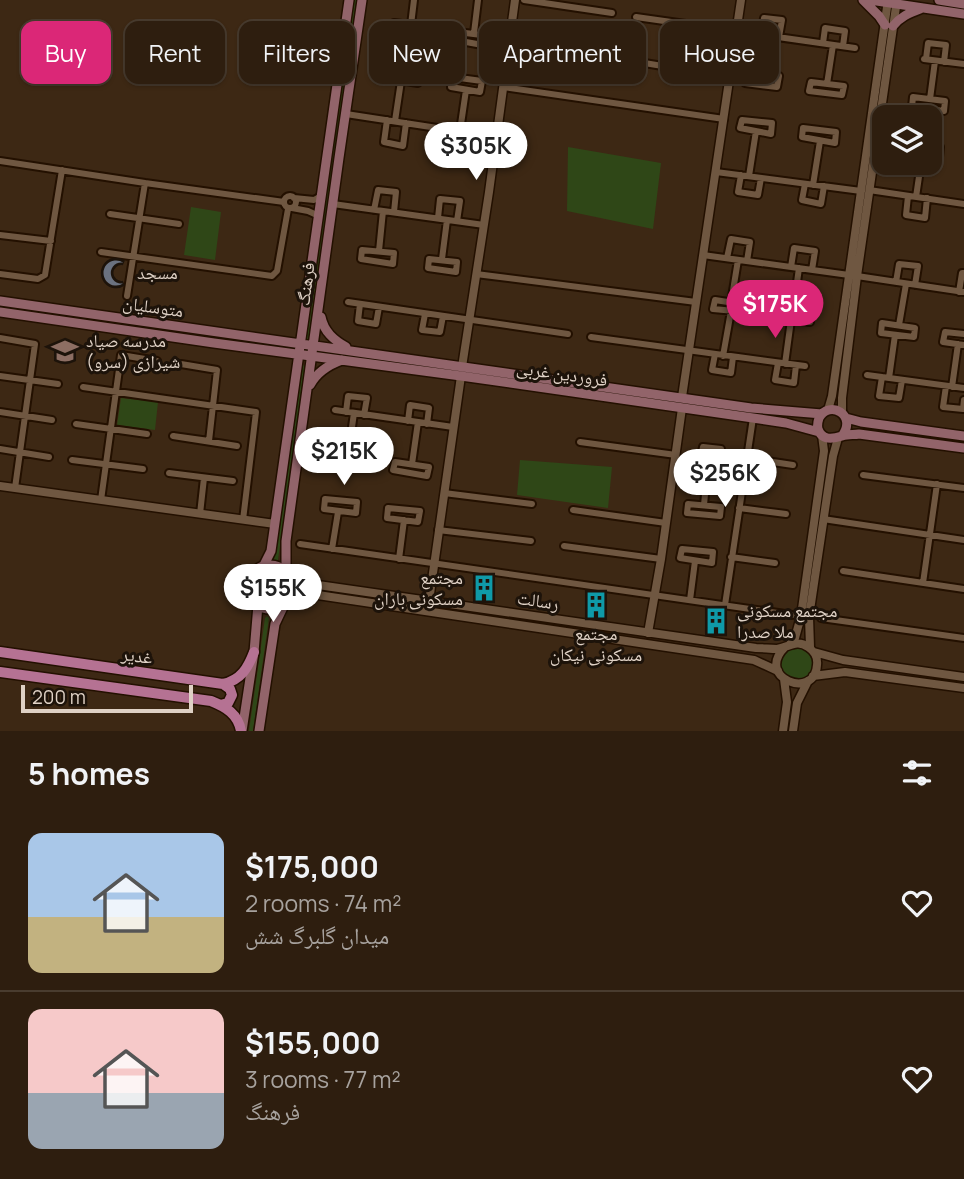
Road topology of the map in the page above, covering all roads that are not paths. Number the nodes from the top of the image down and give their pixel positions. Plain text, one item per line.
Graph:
1 (349, 0) edge
2 (362, 0) edge
3 (414, 0) edge
4 (478, 0) edge
5 (515, 0) edge
6 (524, 0) edge
7 (741, 0) edge
8 (863, 0) edge
9 (870, 0) edge
10 (939, 0) edge
11 (892, 2) edge
12 (964, 4) edge
13 (923, 8) junction
14 (612, 13) dead end
15 (964, 14) edge
16 (636, 17) dead end
17 (411, 21) edge
18 (512, 21) edge
19 (663, 21) edge
20 (738, 21) edge
21 (764, 21) edge
22 (411, 25) joint
23 (889, 26) junction
24 (474, 33) junction
25 (779, 37) joint
26 (823, 43) junction
27 (833, 45) junction
28 (843, 46) junction
29 (855, 48) dead end
30 (935, 61) junction
31 (944, 62) junction
32 (964, 64) edge
33 (763, 73) joint
34 (401, 81) joint
35 (827, 83) junction
36 (401, 84) edge
37 (503, 84) edge
38 (729, 84) edge
39 (503, 87) junction
40 (466, 90) junction
41 (930, 99) junction
42 (346, 114) junction
43 (724, 118) junction
44 (387, 120) junction
45 (395, 121) junction
46 (406, 123) junction
47 (452, 130) junction
48 (460, 131) junction
49 (756, 131) junction
50 (470, 133) junction
51 (496, 137) junction
52 (820, 141) junction
53 (0, 161) edge
54 (62, 170) junction
55 (716, 172) junction
56 (741, 175) junction
57 (918, 175) edge
58 (749, 176) junction
59 (761, 178) junction
60 (145, 183) junction
61 (805, 184) junction
62 (813, 185) junction
63 (824, 186) junction
64 (865, 190) junction
65 (321, 196) junction
66 (912, 196) junction
67 (294, 198) junction
68 (927, 198) junction
69 (284, 202) junction
70 (332, 204) junction
71 (964, 204) edge
72 (290, 209) junction
73 (374, 210) junction
74 (383, 211) junction
75 (394, 212) junction
76 (110, 214) dead end
77 (319, 216) junction
78 (139, 218) junction
79 (438, 218) junction
80 (447, 220) junction
81 (457, 221) junction
82 (178, 224) dead end
83 (484, 225) junction
84 (0, 235) edge
85 (51, 241) junction
86 (379, 251) junction
87 (101, 252) dead end
88 (704, 255) junction
89 (134, 257) junction
90 (727, 258) junction
91 (442, 259) dead end
92 (738, 260) junction
93 (747, 261) junction
94 (795, 268) junction
95 (812, 270) junction
96 (964, 273) edge
97 (0, 274) edge
98 (476, 274) junction
99 (853, 276) junction
100 (896, 282) junction
101 (906, 284) junction
102 (915, 285) junction
103 (962, 292) edge
104 (127, 296) dead end
105 (0, 300) edge
106 (348, 302) dead end
107 (696, 302) junction
108 (360, 304) junction
109 (379, 307) junction
110 (319, 309) junction
111 (793, 311) junction
112 (0, 312) edge
113 (425, 314) junction
114 (443, 316) junction
115 (469, 320) junction
116 (792, 320) junction
117 (900, 326) junction
118 (964, 326) edge
119 (215, 332) junction
120 (568, 334) dead end
121 (963, 334) edge
122 (895, 335) junction
123 (591, 337) dead end
124 (0, 338) edge
125 (301, 342) junction
126 (214, 343) junction
127 (961, 344) edge
128 (314, 345) junction
129 (351, 350) junction
130 (689, 351) junction
131 (299, 354) junction
132 (715, 354) junction
133 (312, 356) junction
134 (723, 356) junction
135 (733, 357) junction
136 (342, 360) junction
137 (157, 361) dead end
138 (781, 363) junction
139 (181, 364) dead end
140 (796, 365) junction
141 (805, 366) dead end
142 (462, 371) junction
143 (867, 375) dead end
144 (0, 376) edge
145 (885, 377) junction
146 (29, 380) junction
147 (902, 380) junction
148 (58, 384) dead end
149 (949, 386) junction
150 (83, 387) dead end
151 (964, 388) edge
152 (307, 390) junction
153 (116, 392) junction
154 (964, 400) edge
155 (682, 402) junction
156 (214, 406) junction
157 (335, 410) dead end
158 (0, 412) edge
159 (346, 412) junction
160 (825, 412) junction
161 (354, 413) junction
162 (25, 415) junction
163 (364, 415) junction
164 (844, 416) junction
165 (753, 418) junction
166 (52, 420) dead end
167 (408, 421) junction
168 (418, 422) junction
169 (76, 424) dead end
170 (427, 424) junction
171 (453, 427) junction
172 (111, 429) junction
173 (821, 433) junction
174 (147, 434) dead end
175 (964, 436) edge
176 (840, 437) junction
177 (580, 442) dead end
178 (237, 446) dead end
179 (964, 448) edge
180 (0, 449) edge
181 (20, 452) junction
182 (348, 455) junction
183 (676, 456) junction
184 (49, 457) dead end
185 (746, 458) junction
186 (72, 460) dead end
187 (704, 463) junction
188 (412, 464) junction
189 (105, 465) junction
190 (793, 466) dead end
191 (143, 469) dead end
192 (169, 473) dead end
193 (863, 475) dead end
194 (204, 478) junction
195 (233, 481) dead end
196 (937, 484) junction
197 (0, 486) edge
198 (15, 488) junction
199 (964, 488) edge
200 (444, 493) junction
201 (101, 500) junction
202 (532, 504) dead end
203 (704, 505) junction
204 (739, 508) junction
205 (573, 510) dead end
206 (338, 512) junction
207 (200, 514) junction
208 (786, 514) dead end
209 (823, 519) junction
210 (243, 520) junction
211 (404, 520) junction
212 (666, 523) junction
213 (275, 524) junction
214 (438, 530) junction
215 (930, 535) junction
216 (964, 540) edge
217 (531, 541) dead end
218 (300, 544) dead end
219 (564, 546) dead end
220 (332, 549) junction
221 (731, 557) junction
222 (399, 559) junction
223 (661, 559) junction
224 (695, 561) junction
225 (434, 563) junction
226 (775, 563) dead end
227 (263, 567) junction
228 (843, 571) dead end
229 (287, 574) junction
230 (923, 583) junction
231 (964, 589) edge
232 (655, 595) junction
233 (690, 600) junction
234 (286, 601) junction
235 (429, 601) junction
236 (258, 605) junction
237 (724, 605) junction
238 (792, 615) dead end
239 (821, 618) dead end
240 (648, 633) junction
241 (964, 638) edge
242 (788, 645) junction
243 (812, 650) junction
244 (0, 652) edge
245 (254, 652) junction
246 (0, 672) edge
247 (781, 675) junction
248 (964, 677) edge
249 (810, 678) junction
250 (223, 684) junction
251 (964, 688) edge
252 (220, 705) junction
253 (241, 731) edge
254 (259, 731) edge
255 (783, 731) edge
256 (793, 731) edge

1 - 65 main road, فرهنگ
2 - 42 main road, فرهنگ
3 - 17 street
4 - 24 street
5 - 18 street
6 - 14 street
7 - 20 street
8 - 23 main road
9 - 11 main road
10 - 12 main road
11 - 13 main road
11 - 23 street
13 - 15 main road
13 - 23 main road
16 - 19 street
21 - 25 street
22 - 22 street
23 - 64 street
24 - 24 street
25 - 26 street
26 - 27 street
26 - 28 street
27 - 28 street
27 - 35 street
28 - 29 street
30 - 31 street
30 - 31 street
30 - 41 street
31 - 32 street
33 - 33 street
34 - 34 street
35 - 35 street
36 - 45 street
37 - 39 street
38 - 43 street
39 - 43 street
39 - 51 street
40 - 40 street
40 - 48 street
41 - 41 street
42 - 44 street
42 - 70 main road, فرهنگ
43 - 55 street
44 - 45 street
44 - 46 street
45 - 46 street
46 - 47 street
47 - 48 street
47 - 50 street
48 - 50 street
49 - 49 street
49 - 58 street
50 - 51 street
51 - 83 street
52 - 52 street
52 - 62 street
53 - 54 street
54 - 60 street
54 - 85 street
55 - 56 street
55 - 88 street
56 - 58 street
56 - 59 street
57 - 66 street
58 - 59 street
59 - 61 street
60 - 69 street
60 - 78 street
61 - 62 street
61 - 63 street
62 - 63 street
63 - 64 street
64 - 66 street
64 - 99 street
65 - 67 street
65 - 77 main road, فرهنگ
66 - 68 street
66 - 68 street
67 - 69 street
67 - 72 street
68 - 71 street
69 - 72 street
70 - 73 street
70 - 110 main road, فرهنگ
72 - 77 street
72 - 89 street
73 - 74 street
73 - 75 street
74 - 75 street
74 - 86 street
75 - 79 street
76 - 78 street
77 - 125 main road, فرهنگ
78 - 82 street
78 - 89 street
79 - 80 street
79 - 81 street
80 - 81 street
80 - 91 street
81 - 83 street
83 - 98 street
84 - 85 street
85 - 97 street
86 - 86 street
87 - 89 street
88 - 90 street
88 - 107 street
89 - 104 street
90 - 92 street
90 - 93 street
92 - 93 street
92 - 134 street
93 - 94 street
94 - 95 street
94 - 95 street
94 - 111 street
95 - 99 street
96 - 103 street
98 - 107 street
98 - 115 street
99 - 100 street
99 - 160 street
99 - 164 street
100 - 101 street
100 - 102 street
101 - 102 street
101 - 117 street
102 - 103 street
105 - 119 main road, متوسلیان
106 - 108 street
107 - 130 street
108 - 109 street
108 - 109 street
109 - 113 street
110 - 128 main road, فرهنگ
110 - 129 main road
111 - 116 street
111 - 116 street
112 - 126 main road, متوسلیان
113 - 114 street
113 - 114 street
114 - 115 street
115 - 120 street
115 - 142 street
116 - 138 street
117 - 122 street
117 - 122 street
118 - 121 street
119 - 125 main road, متوسلیان
119 - 126 main road
121 - 127 street
122 - 145 street
123 - 130 street
124 - 146 street
125 - 128 main road, فروردین غربی
125 - 131 main road, فرهنگ
126 - 131 main road, متوسلیان
127 - 149 street
128 - 129 main road, فروردین غربی
128 - 133 main road, فرهنگ
129 - 142 main road, فروردین غربی
130 - 132 street
130 - 155 street
131 - 133 main road, فروردین غربی
131 - 213 main road, فرهنگ
132 - 134 street
132 - 135 street
133 - 136 main road, فروردین غربی
133 - 152 main road, فرهنگ
134 - 135 street
135 - 138 street
136 - 142 main road, فروردین غربی
136 - 152 main road
137 - 153 street
138 - 140 street
138 - 140 street
139 - 156 street
140 - 141 street
142 - 155 main road, فروردین غربی
142 - 171 street
143 - 145 street
144 - 146 street
145 - 147 street
145 - 147 street
146 - 148 street
146 - 162 street
147 - 149 street
149 - 151 street
149 - 154 street
150 - 153 street
152 - 229 main road, فرهنگ
153 - 156 street
153 - 172 street
155 - 160 main road, فروردین غربی
155 - 165 main road, فروردین غربی
155 - 183 street
156 - 178 street
156 - 210 street
157 - 159 street
158 - 162 street
159 - 161 street
159 - 163 street
160 - 164 main road
160 - 173 main road
161 - 163 street
161 - 182 street
162 - 166 street
162 - 181 street
163 - 167 street
164 - 175 main road
164 - 176 main road
165 - 173 main road, فروردین غربی
165 - 185 street
167 - 168 street
167 - 170 street
168 - 170 street
168 - 188 street
169 - 172 street
170 - 171 street
171 - 200 street
172 - 174 street
172 - 189 street
173 - 176 main road
173 - 242 street
176 - 179 main road
176 - 209 street
177 - 183 street
180 - 181 street
181 - 184 street
181 - 198 street
182 - 182 street
183 - 187 street
183 - 212 street
185 - 190 street
185 - 204 street
186 - 189 street
187 - 187 street
187 - 203 street
188 - 188 street
189 - 191 street
189 - 201 street
192 - 194 street
193 - 196 street
194 - 195 street
194 - 207 street
196 - 199 street
196 - 215 street
197 - 198 street
198 - 201 street
200 - 202 street
200 - 214 street
201 - 207 street
203 - 203 street
204 - 208 street
204 - 221 street
205 - 212 street
206 - 206 street
206 - 220 street
207 - 210 street
209 - 215 street
209 - 243 street
210 - 213 street
211 - 211 street
211 - 222 street
212 - 223 street
213 - 227 main road, فرهنگ
214 - 217 street
214 - 225 street
215 - 216 street
215 - 230 street
218 - 220 street
219 - 223 street
220 - 222 street
221 - 226 street
221 - 237 street
222 - 225 street
223 - 232 street
224 - 224 street
224 - 233 street
225 - 232 street
225 - 235 street
227 - 229 main road
227 - 236 main road
228 - 230 street
229 - 234 main road
229 - 235 street, رسالت
230 - 231 street
232 - 233 street
232 - 240 street
233 - 237 street
234 - 236 main road
234 - 247 street, رسالت
234 - 254 main road
235 - 240 street, رسالت
236 - 245 main road
237 - 238 street
239 - 241 street
240 - 242 street, رسالت
242 - 243 street
242 - 247 street
243 - 248 street
243 - 249 street
244 - 250 main road, غدیر
245 - 250 main road
245 - 253 main road
246 - 252 main road, غدیر
247 - 249 street
247 - 255 street
249 - 251 street
249 - 256 street
250 - 252 main road
252 - 253 main road

